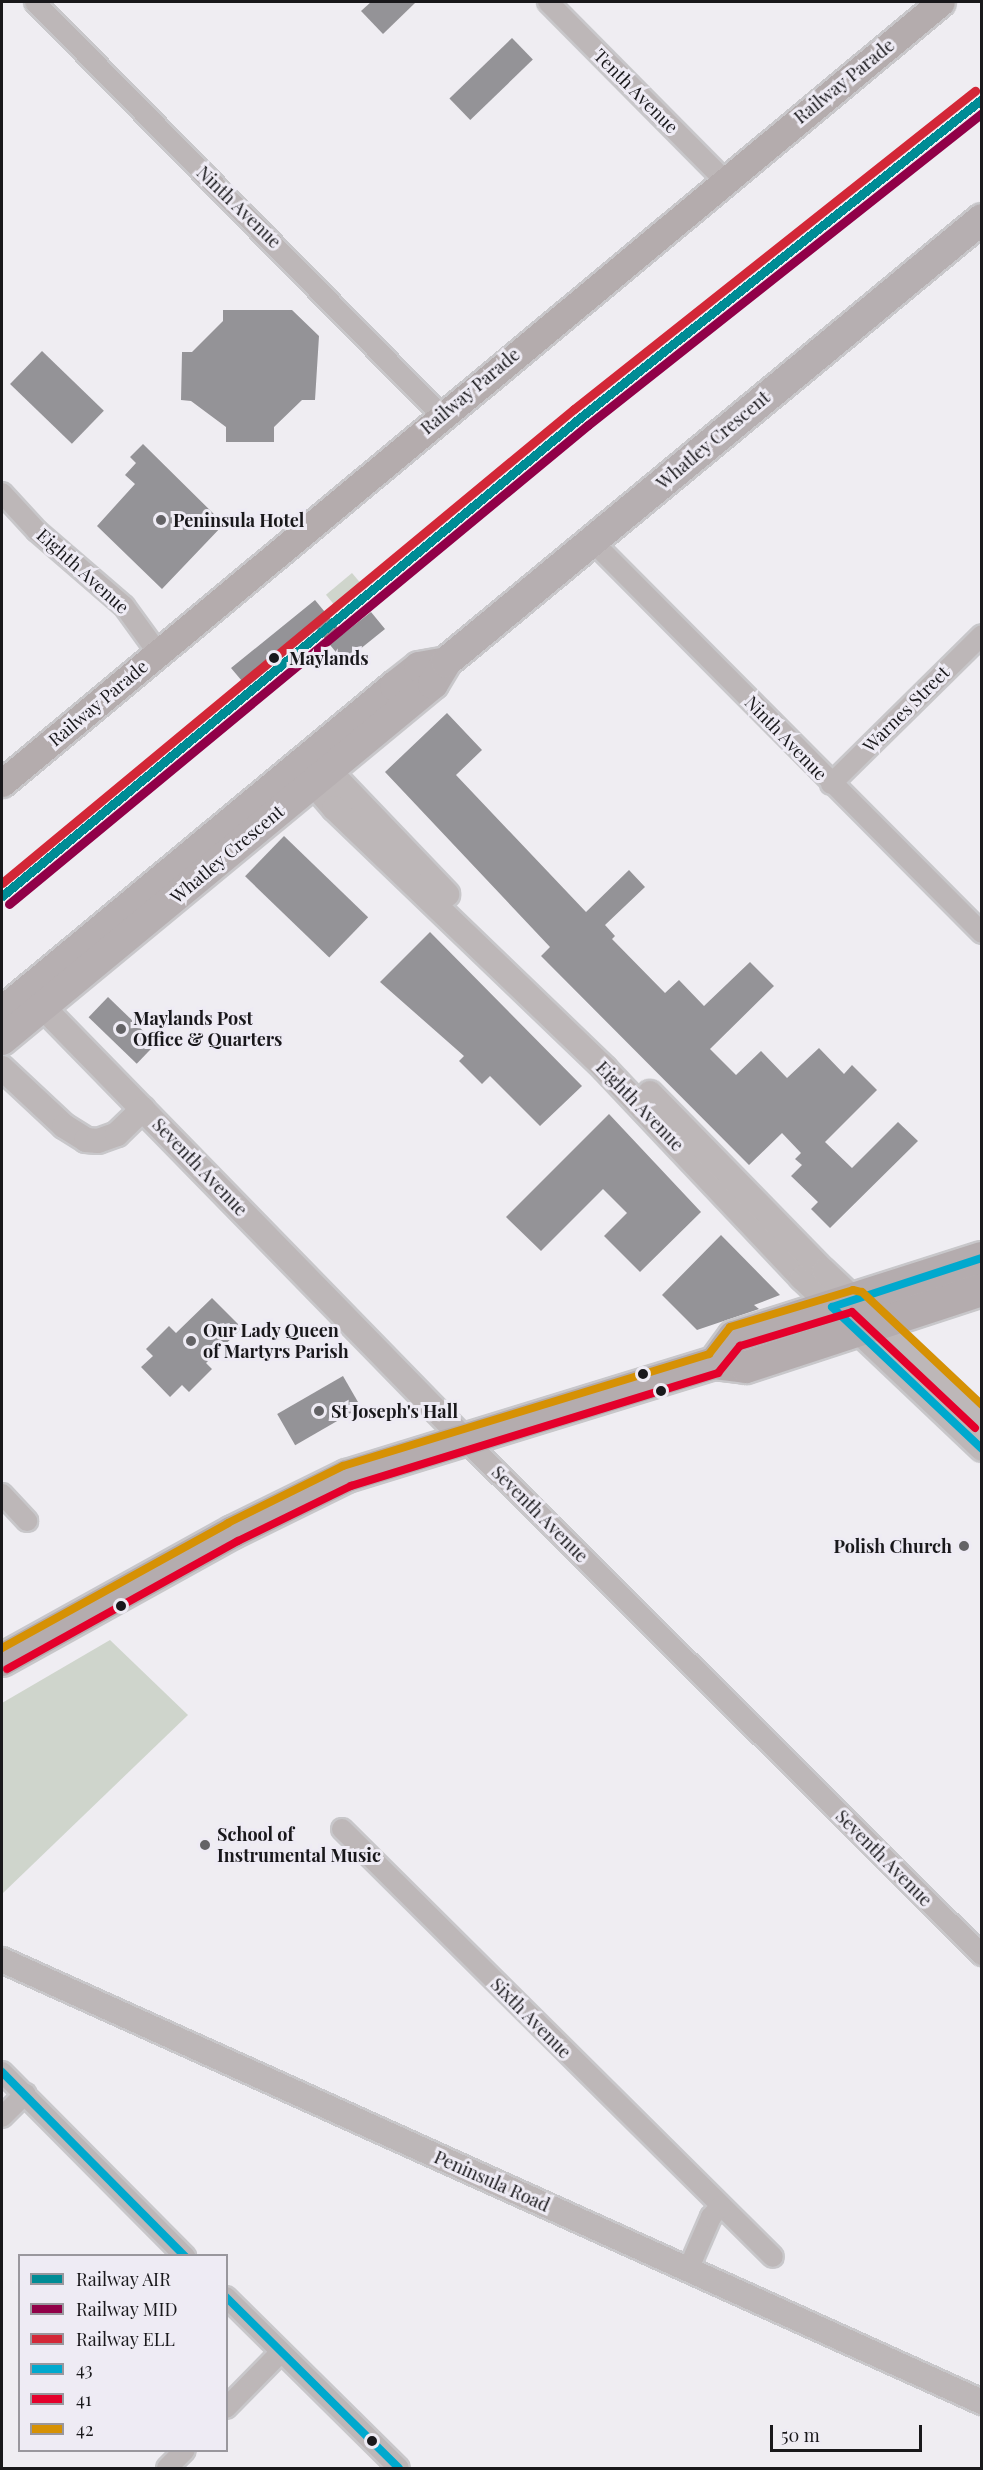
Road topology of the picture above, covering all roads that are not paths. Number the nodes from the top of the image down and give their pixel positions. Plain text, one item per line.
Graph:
1 (35, 2) edge
2 (548, 2) edge
3 (941, 2) edge
4 (724, 180) junction
5 (979, 225) edge
6 (441, 415) junction
7 (2, 493) edge
8 (592, 541) junction
9 (981, 635) edge
10 (158, 653) junction
11 (312, 768) junction
12 (2, 783) edge
13 (831, 784) junction
14 (981, 933) edge
15 (35, 1000) junction
16 (2, 1012) edge
17 (2, 1040) edge
18 (8, 1074) edge
19 (143, 1109) junction
20 (981, 1258) edge
21 (981, 1290) edge
22 (843, 1303) junction
23 (869, 1328) junction
24 (715, 1363) junction
25 (981, 1420) edge
26 (463, 1438) junction
27 (981, 1449) edge
28 (2, 1494) edge
29 (27, 1521) dead end
30 (2, 1660) edge
31 (342, 1829) dead end
32 (981, 1955) edge
33 (2, 1960) edge
34 (2, 2072) edge
35 (25, 2094) junction
36 (2, 2117) edge
37 (721, 2206) junction
38 (183, 2254) edge
39 (773, 2257) dead end
40 (688, 2270) junction
41 (228, 2299) edge
42 (281, 2352) junction
43 (981, 2402) edge
44 (228, 2406) edge
45 (184, 2452) edge
46 (167, 2469) edge
47 (399, 2469) edge

1 - 6 street, Ninth Avenue
2 - 4 street, Tenth Avenue
3 - 4 main road, Railway Parade
4 - 6 main road, Railway Parade
5 - 8 main road, Whatley Crescent
6 - 10 main road, Railway Parade
7 - 10 street, Eighth Avenue
8 - 11 main road, Whatley Crescent
8 - 13 street, Ninth Avenue
9 - 13 street, Warnes Street
10 - 12 main road, Railway Parade
11 - 15 main road, Whatley Crescent
11 - 22 street, Eighth Avenue
13 - 14 street, Ninth Avenue
15 - 16 main road, Whatley Crescent
15 - 17 main road, Whatley Crescent
15 - 19 street, Seventh Avenue
18 - 19 street
19 - 26 street, Seventh Avenue
20 - 22 highway
21 - 23 highway
22 - 23 street, Eighth Avenue
22 - 24 highway
23 - 24 highway
23 - 25 street, Eighth Avenue
23 - 27 street, Eighth Avenue
24 - 26 highway
26 - 30 highway
26 - 32 street, Seventh Avenue
28 - 29 street
31 - 37 street, Sixth Avenue
33 - 40 street, Peninsula Road
34 - 35 street
35 - 36 street
35 - 38 street
37 - 39 street, Sixth Avenue
37 - 40 street
40 - 43 street, Peninsula Road
41 - 42 street
42 - 44 street
42 - 47 street
45 - 46 street

